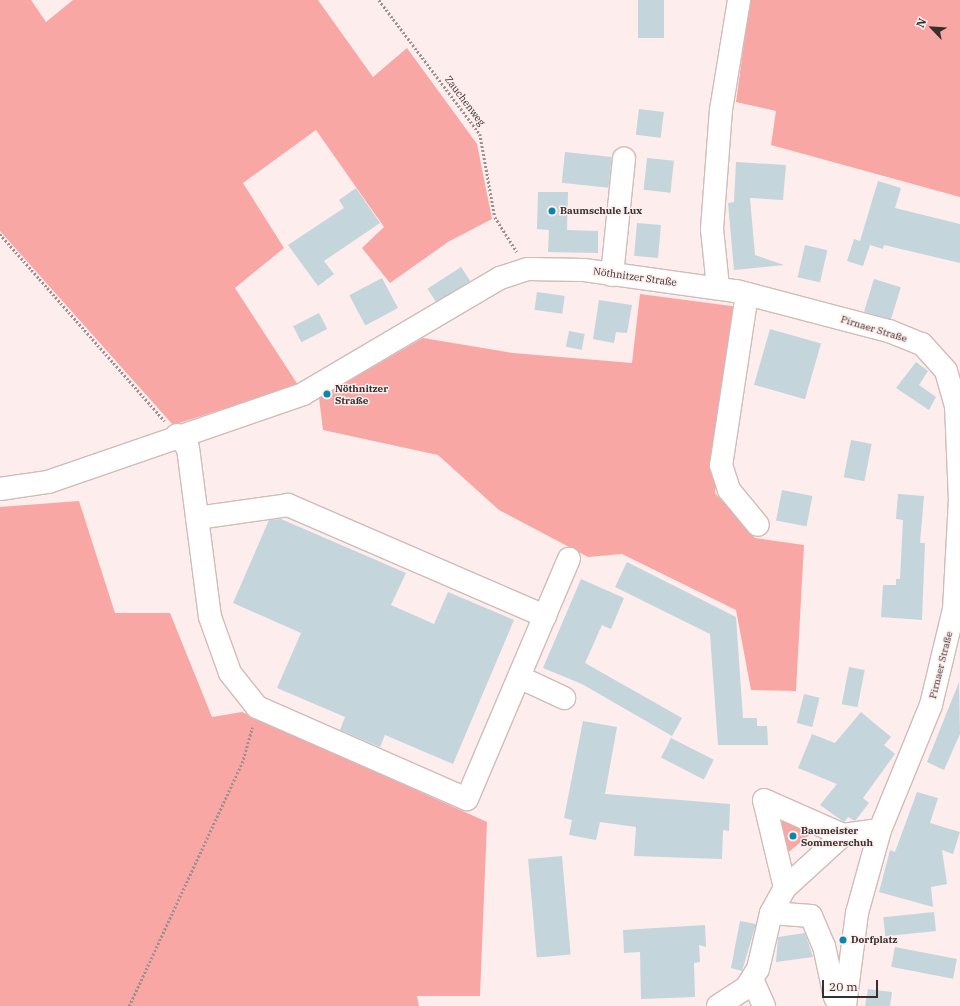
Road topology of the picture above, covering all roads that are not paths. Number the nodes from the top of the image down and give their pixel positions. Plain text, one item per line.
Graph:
1 (739, 0) edge
2 (624, 159) dead end
3 (606, 221) dead end
4 (608, 274) junction
5 (718, 288) junction
6 (747, 294) junction
7 (178, 435) junction
8 (0, 489) edge
9 (197, 518) junction
10 (758, 525) dead end
11 (569, 559) dead end
12 (957, 607) edge
13 (545, 616) junction
14 (519, 677) junction
15 (564, 698) dead end
16 (880, 830) junction
17 (843, 835) junction
18 (785, 888) junction
19 (771, 913) junction
20 (752, 979) junction
21 (718, 1006) edge
22 (764, 1006) edge
23 (840, 1006) edge
24 (846, 1006) edge

1 - 5 street
2 - 4 street
3 - 4 street
4 - 5 street, Nöthnitzer Straße
4 - 7 street, Nöthnitzer Straße
5 - 6 street, Pirnaer Straße
6 - 10 street
6 - 12 street, Pirnaer Straße
7 - 8 street, Nöthnitzer Straße
7 - 9 street
9 - 13 street
9 - 14 street
11 - 13 street
12 - 16 street, Pirnaer Straße
13 - 14 street
14 - 15 street
16 - 17 street
16 - 24 street, Pirnaer Straße
17 - 18 street
17 - 18 street
18 - 19 street
19 - 20 street
19 - 23 street
20 - 21 street
20 - 22 street

